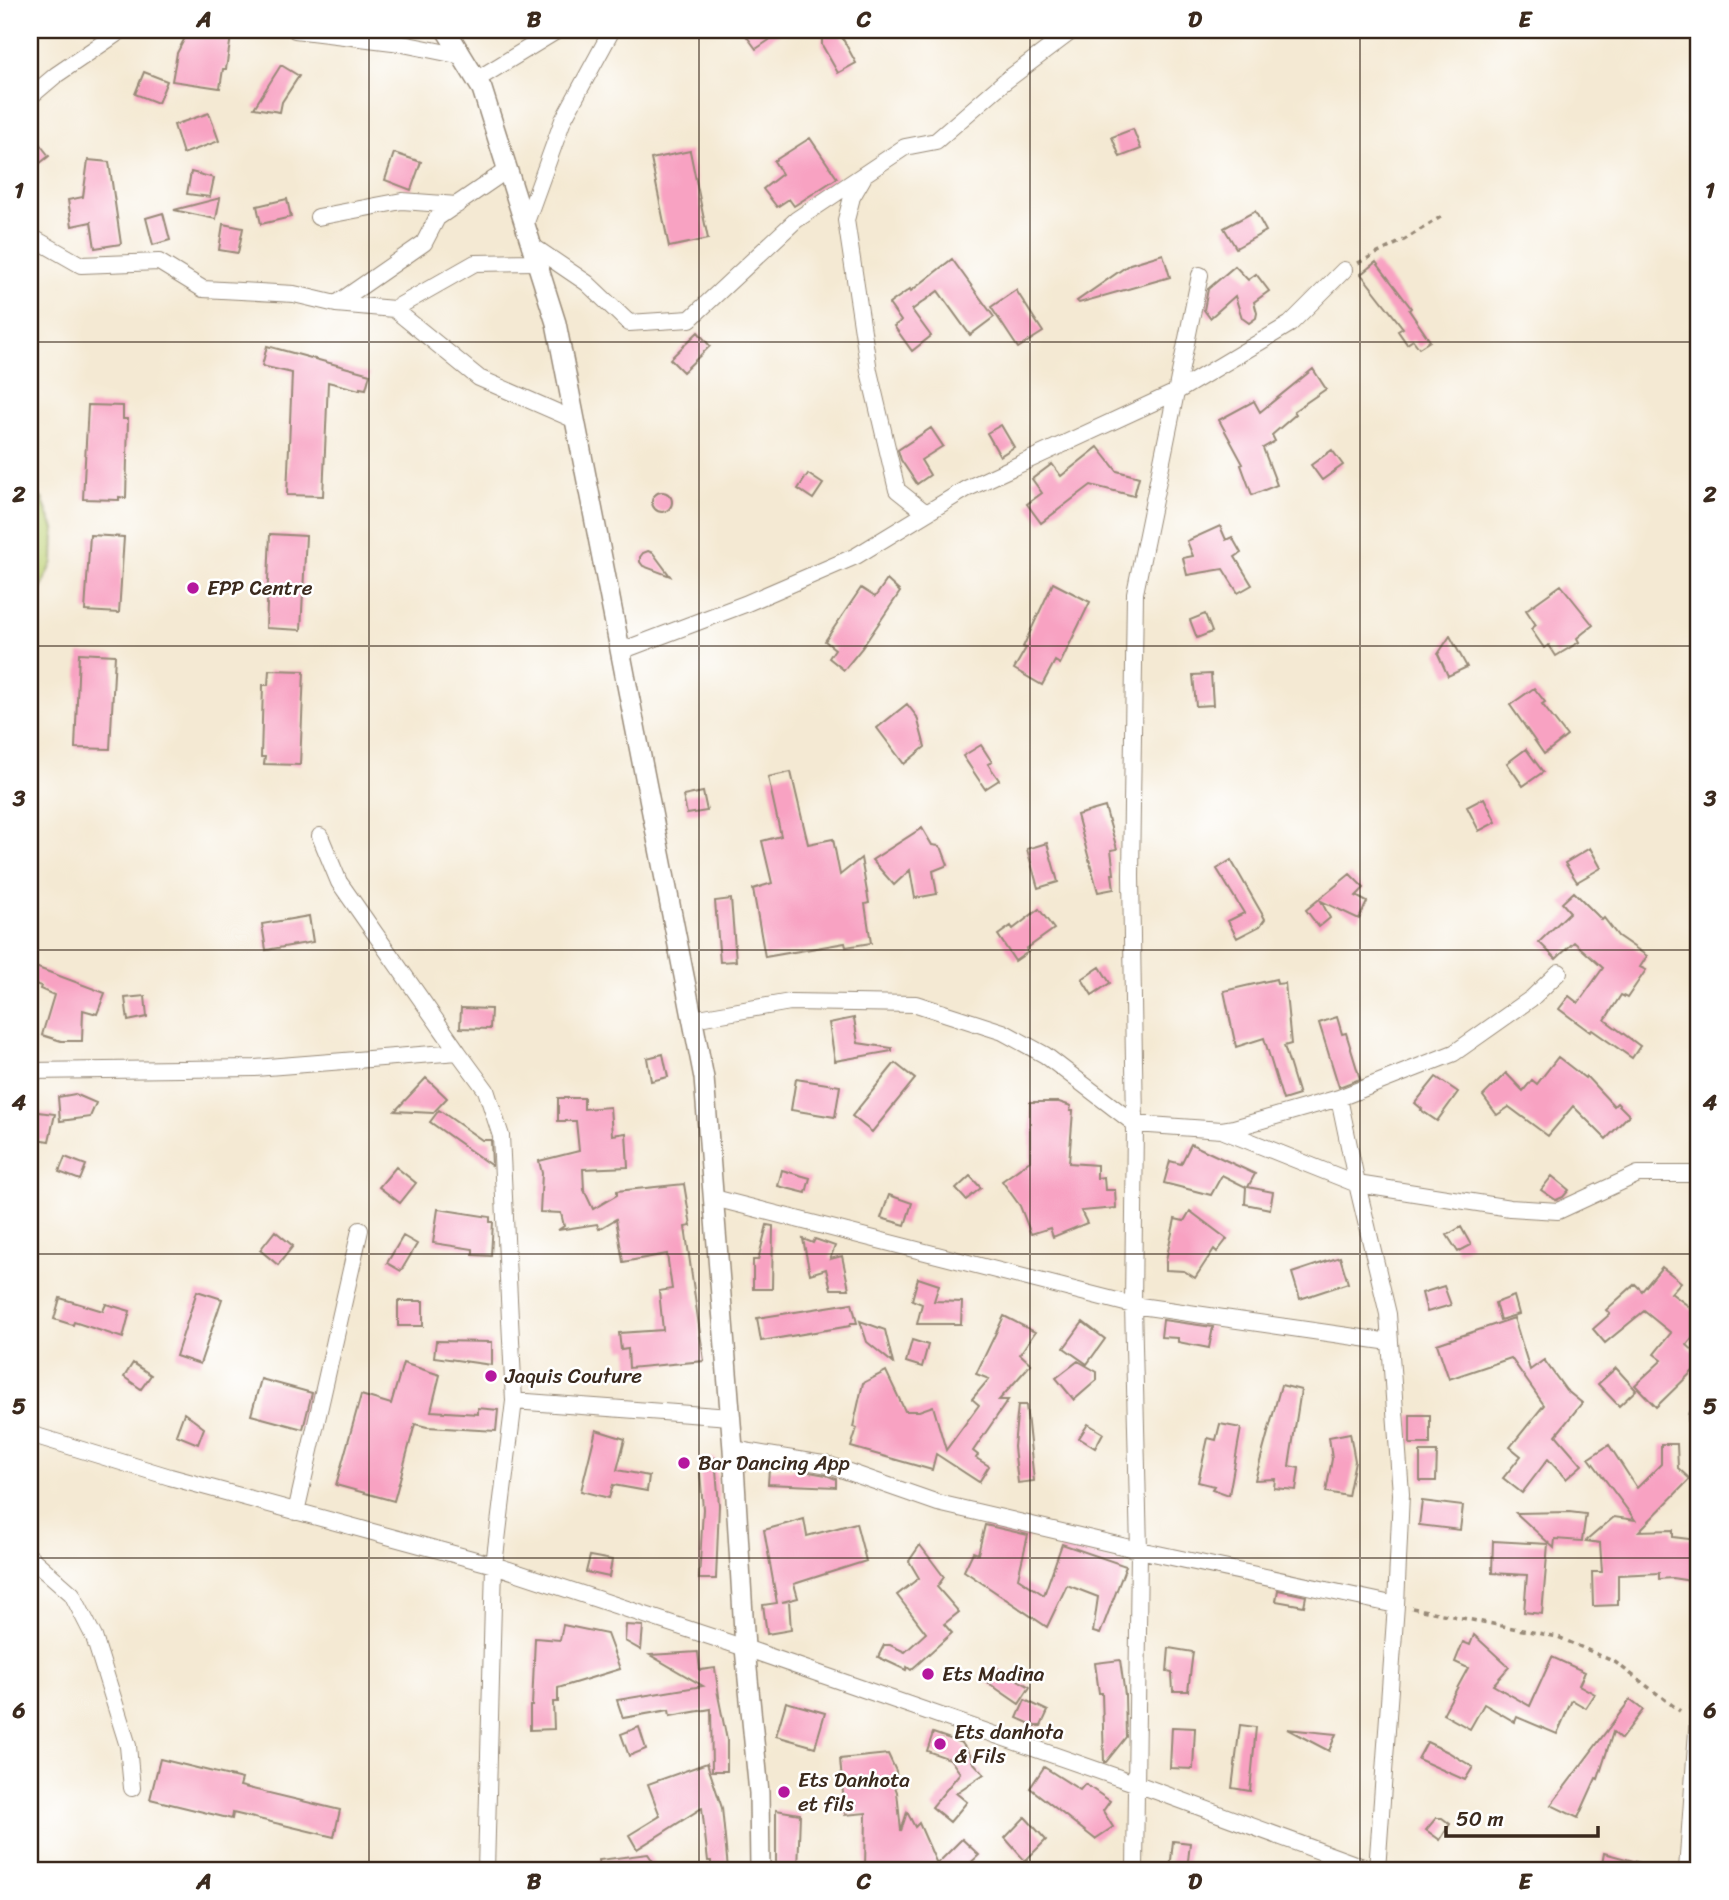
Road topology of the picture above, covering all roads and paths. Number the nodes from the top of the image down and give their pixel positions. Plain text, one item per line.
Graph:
1 (122, 30) edge
2 (295, 30) edge
3 (446, 30) edge
4 (558, 30) edge
5 (612, 30) edge
6 (1073, 30) edge
7 (462, 56) junction
8 (476, 80) junction
9 (30, 97) edge
10 (507, 170) junction
11 (866, 173) junction
12 (457, 205) junction
13 (1442, 216) dead end
14 (318, 217) dead end
15 (525, 225) junction
16 (30, 236) edge
17 (533, 253) junction
18 (1344, 270) joint
19 (1200, 275) dead end
20 (336, 304) junction
21 (394, 310) junction
22 (1176, 392) junction
23 (575, 420) junction
24 (926, 513) junction
25 (621, 651) junction
26 (320, 836) dead end
27 (1559, 972) dead end
28 (693, 1019) junction
29 (458, 1052) junction
30 (30, 1071) edge
31 (1339, 1098) junction
32 (1135, 1124) junction
33 (1222, 1130) junction
34 (1699, 1174) edge
35 (1357, 1184) junction
36 (714, 1198) junction
37 (360, 1230) dead end
38 (1133, 1305) junction
39 (1390, 1342) junction
40 (514, 1401) junction
41 (1696, 1416) dead end
42 (730, 1417) junction
43 (30, 1434) edge
44 (733, 1449) junction
45 (1699, 1454) edge
46 (296, 1512) junction
47 (1139, 1550) junction
48 (30, 1557) edge
49 (494, 1565) junction
50 (1396, 1605) junction
51 (745, 1648) junction
52 (1699, 1703) edge
53 (1698, 1724) edge
54 (1137, 1784) junction
55 (132, 1788) dead end
56 (1695, 1817) edge
57 (486, 1870) edge
58 (760, 1870) edge
59 (1135, 1870) edge
60 (1371, 1870) edge
61 (1377, 1870) edge
62 (1687, 1870) edge

1 - 9 street
2 - 7 street
3 - 7 street
4 - 8 street
5 - 15 street
6 - 11 street
7 - 8 street
8 - 10 street
10 - 12 street
10 - 15 street
11 - 17 street
11 - 24 street
12 - 14 street
12 - 20 street
13 - 18 path
15 - 17 street
16 - 20 street
17 - 21 street
17 - 23 street
18 - 22 street
19 - 22 street
20 - 21 street
21 - 23 street
22 - 24 street
22 - 32 street
23 - 25 street
24 - 25 street
25 - 28 street
26 - 29 street
27 - 31 street
28 - 32 street
28 - 36 street
29 - 30 street
29 - 40 street
31 - 33 street
31 - 35 street
32 - 33 street
32 - 38 street
33 - 35 street
34 - 35 street
35 - 39 street
36 - 38 street
36 - 42 street
37 - 46 street
38 - 39 street
38 - 47 street
39 - 50 street
40 - 42 street
40 - 49 street
41 - 45 street
42 - 44 street
43 - 46 street
44 - 47 street
44 - 51 street
46 - 49 street
47 - 50 street
47 - 54 street
48 - 55 street
49 - 51 street
49 - 57 street
50 - 53 path
50 - 61 street
51 - 54 street
51 - 58 street
52 - 53 street
53 - 56 street
54 - 59 street
54 - 60 street
56 - 62 street

